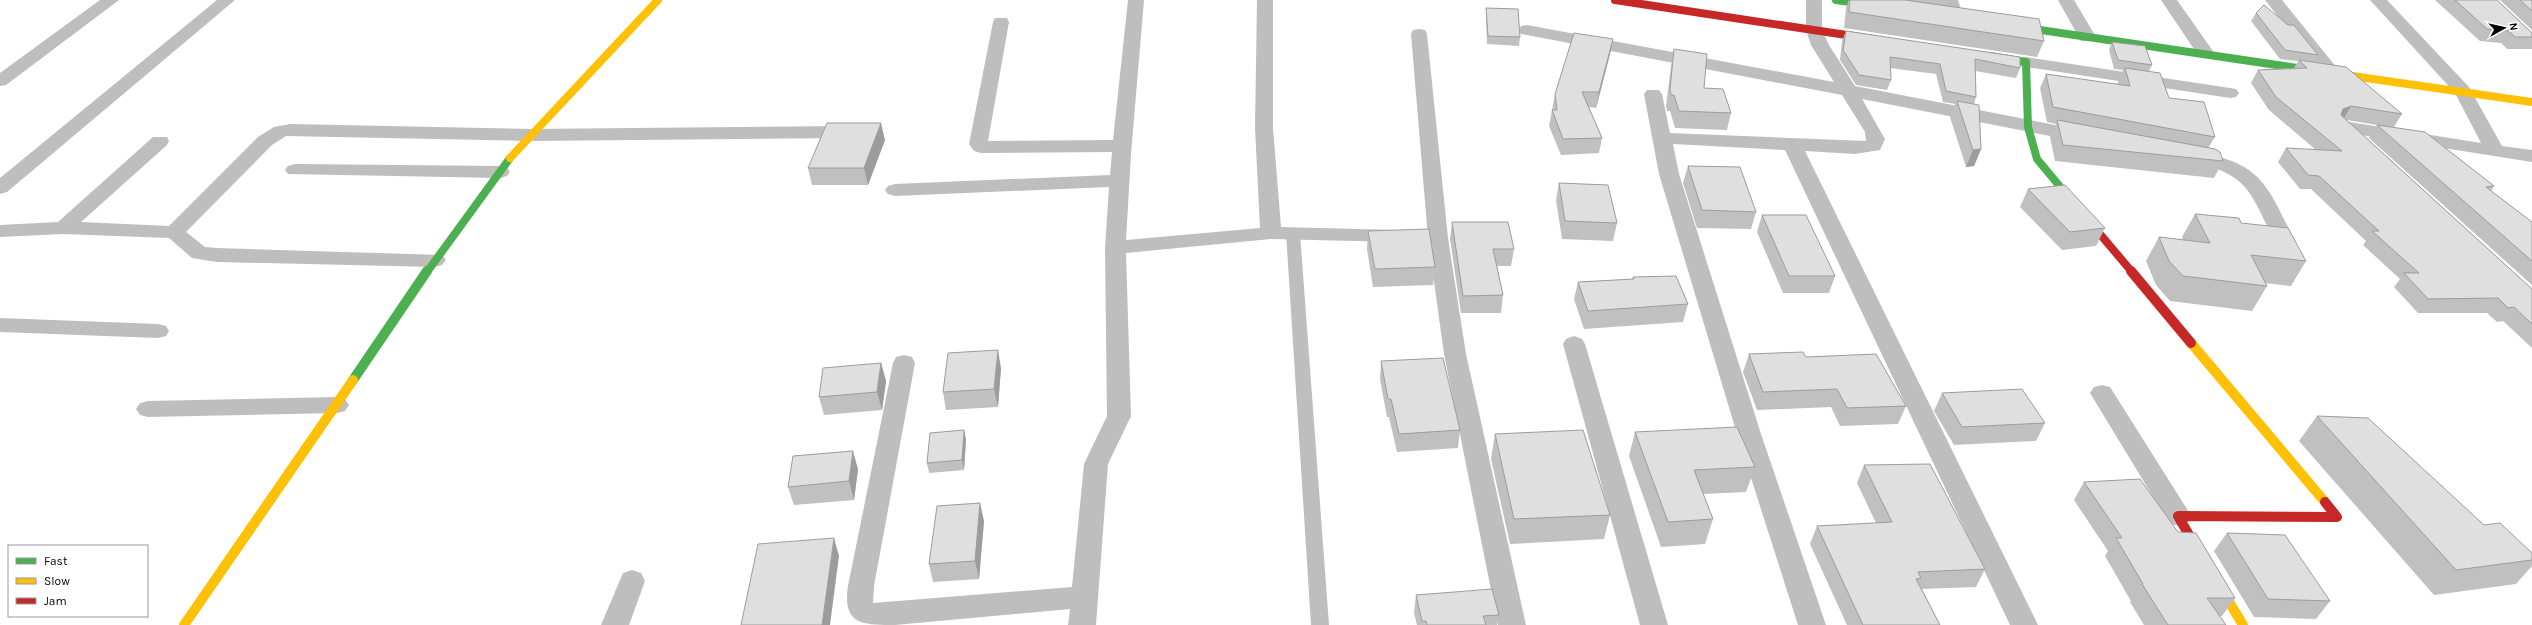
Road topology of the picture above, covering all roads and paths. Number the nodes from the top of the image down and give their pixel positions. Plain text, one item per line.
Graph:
1 (110, 0) edge
2 (227, 0) edge
3 (658, 0) edge
4 (1136, 0) edge
5 (1265, 0) edge
6 (1615, 0) edge
7 (1814, 0) edge
8 (1836, 0) edge
9 (1950, 0) edge
10 (2066, 0) edge
11 (2169, 0) edge
12 (2273, 0) edge
13 (2378, 0) edge
14 (1849, 1) edge
15 (1887, 8) edge
16 (1956, 18) edge
17 (1001, 22) dead end
18 (2002, 25) edge
19 (1527, 30) dead end
20 (1814, 30) junction
21 (1419, 34) dead end
22 (2087, 37) junction
23 (1885, 40) edge
24 (2206, 54) junction
25 (1979, 55) edge
26 (2026, 62) junction
27 (2332, 72) junction
28 (0, 80) edge
29 (1850, 90) junction
30 (2462, 91) junction
31 (2230, 93) dead end
32 (1653, 94) dead end
33 (2532, 102) edge
34 (2028, 127) junction
35 (846, 132) edge
36 (530, 135) junction
37 (1662, 138) junction
38 (2096, 139) edge
39 (160, 141) dead end
40 (1792, 144) junction
41 (1122, 146) junction
42 (2366, 148) edge
43 (2494, 150) junction
44 (2180, 153) edge
45 (2532, 156) edge
46 (294, 170) dead end
47 (500, 172) junction
48 (1119, 181) junction
49 (0, 188) edge
50 (895, 190) dead end
51 (63, 228) junction
52 (0, 231) edge
53 (174, 232) junction
54 (1270, 233) junction
55 (2280, 233) edge
56 (1293, 234) junction
57 (1438, 238) junction
58 (1115, 248) junction
59 (435, 260) junction
60 (0, 325) edge
61 (158, 330) dead end
62 (1574, 344) dead end
63 (904, 363) dead end
64 (2102, 394) dead end
65 (337, 405) junction
66 (148, 409) dead end
67 (2178, 516) junction
68 (632, 581) dead end
69 (1085, 597) junction
70 (184, 625) edge
71 (615, 625) edge
72 (1082, 625) edge
73 (1320, 625) edge
74 (1512, 625) edge
75 (1654, 625) edge
76 (1812, 625) edge
77 (2024, 625) edge
78 (2242, 625) edge

1 - 28 street
2 - 49 street
3 - 36 street
4 - 41 street
5 - 54 street
6 - 20 street
7 - 20 street
8 - 14 street
9 - 16 street
10 - 22 street
11 - 24 street
12 - 27 street
13 - 30 street
14 - 15 street
17 - 41 street
18 - 22 street
19 - 29 street
20 - 23 street
20 - 29 street
21 - 57 street
22 - 24 street
24 - 27 street
25 - 26 street
26 - 31 street
26 - 34 street
27 - 30 street
29 - 34 street
29 - 40 street
30 - 33 street
30 - 43 street
32 - 37 street
34 - 38 street
34 - 67 street
35 - 36 street
36 - 47 street
36 - 53 street
37 - 40 street
37 - 76 street
39 - 51 street
40 - 77 street
41 - 48 street
42 - 43 street
43 - 45 street
44 - 55 street
46 - 47 street
47 - 59 street
48 - 50 street
48 - 58 street
51 - 52 street
51 - 53 street
53 - 59 street
54 - 56 street
54 - 58 street
56 - 57 street
56 - 73 lane
57 - 74 street
58 - 69 street
59 - 65 street
60 - 61 street
62 - 75 street
63 - 69 street
64 - 67 street
65 - 66 street
65 - 70 street
67 - 78 street
68 - 71 street
69 - 72 street

